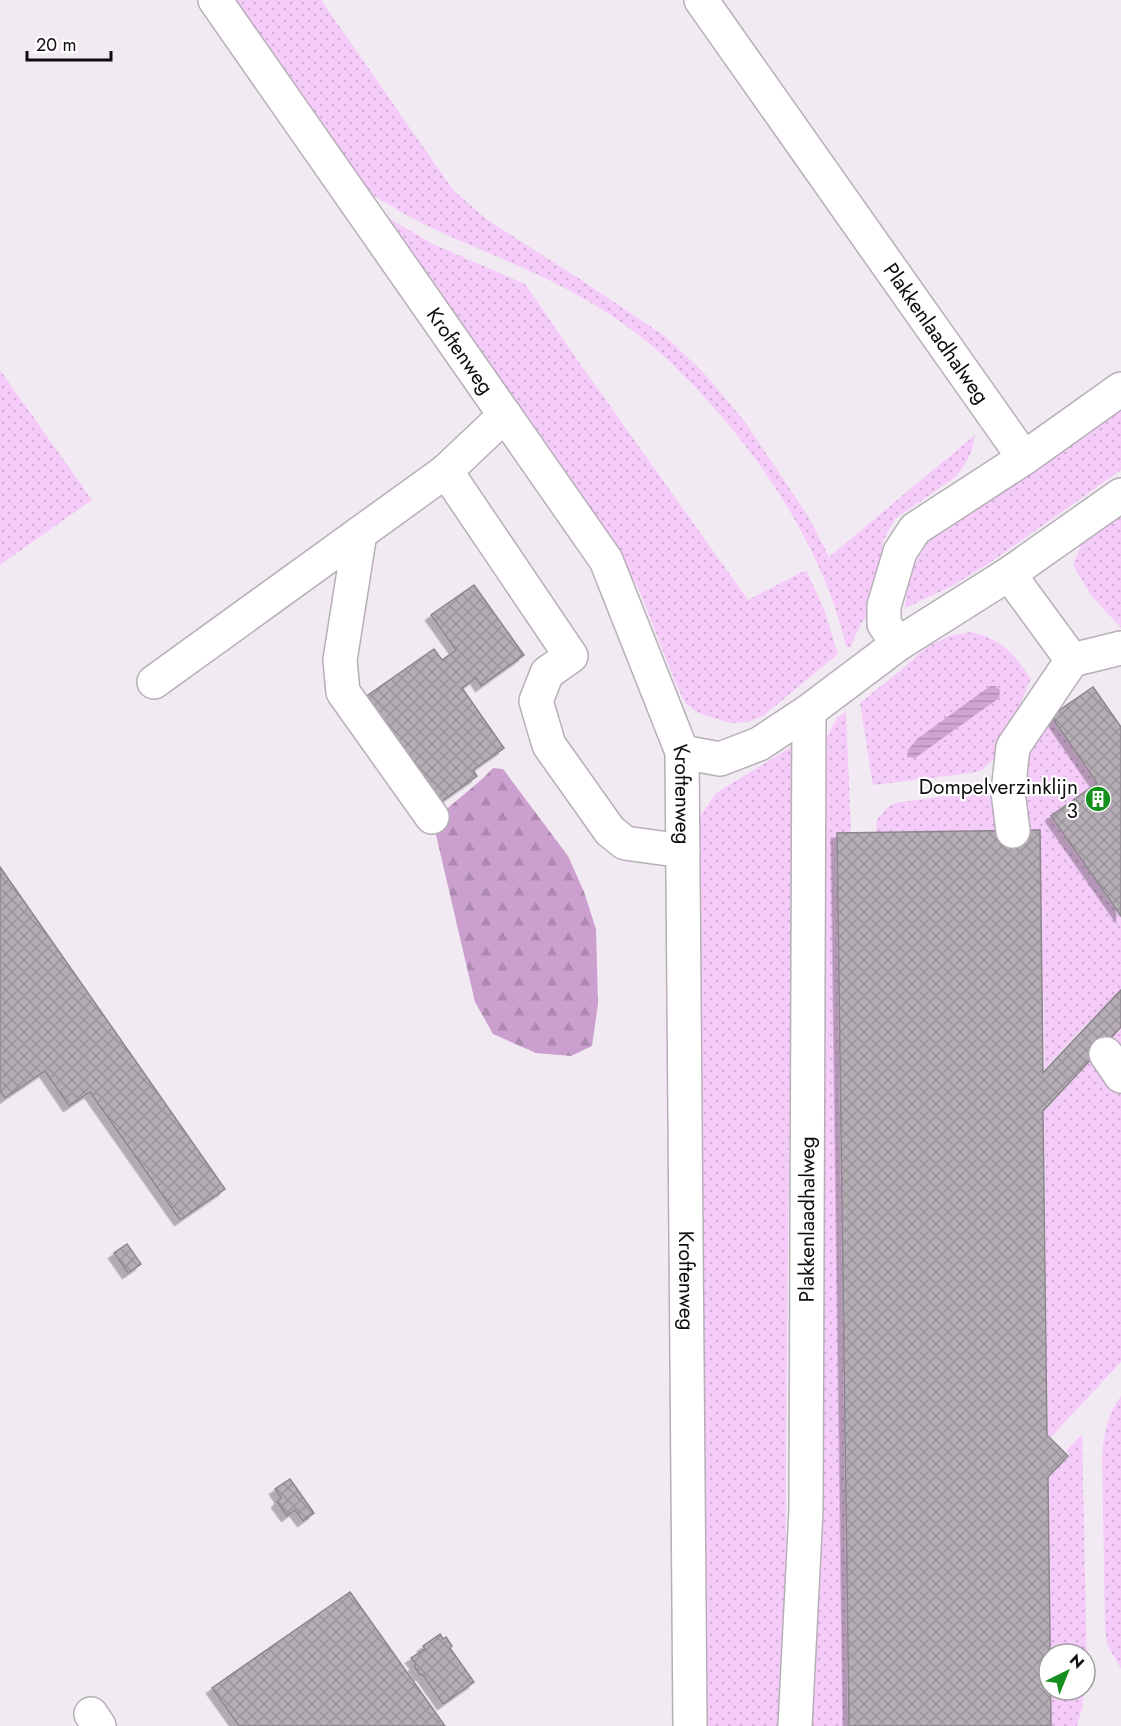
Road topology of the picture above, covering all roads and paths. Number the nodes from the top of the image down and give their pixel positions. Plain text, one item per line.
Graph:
1 (215, 0) edge
2 (700, 0) edge
3 (1121, 389) edge
4 (505, 415) junction
5 (1024, 458) junction
6 (446, 471) junction
7 (1121, 495) edge
8 (360, 533) junction
9 (1009, 573) junction
10 (898, 644) junction
11 (1121, 648) edge
12 (1072, 660) junction
13 (154, 682) dead end
14 (809, 711) junction
15 (682, 752) junction
16 (432, 817) dead end
17 (1013, 831) dead end
18 (683, 852) junction
19 (690, 1726) edge
20 (795, 1726) edge

1 - 4 lane, Kroftenweg
2 - 5 lane, Plakkenlaadhalweg
3 - 5 lane
4 - 6 lane
4 - 15 lane, Kroftenweg
5 - 10 lane
6 - 8 lane
6 - 18 lane
7 - 9 lane
8 - 13 lane
8 - 16 lane
9 - 10 lane
9 - 12 lane
10 - 14 lane
11 - 12 lane
12 - 17 lane
14 - 15 lane
14 - 20 lane, Plakkenlaadhalweg
15 - 18 lane, Kroftenweg
18 - 19 lane, Kroftenweg

